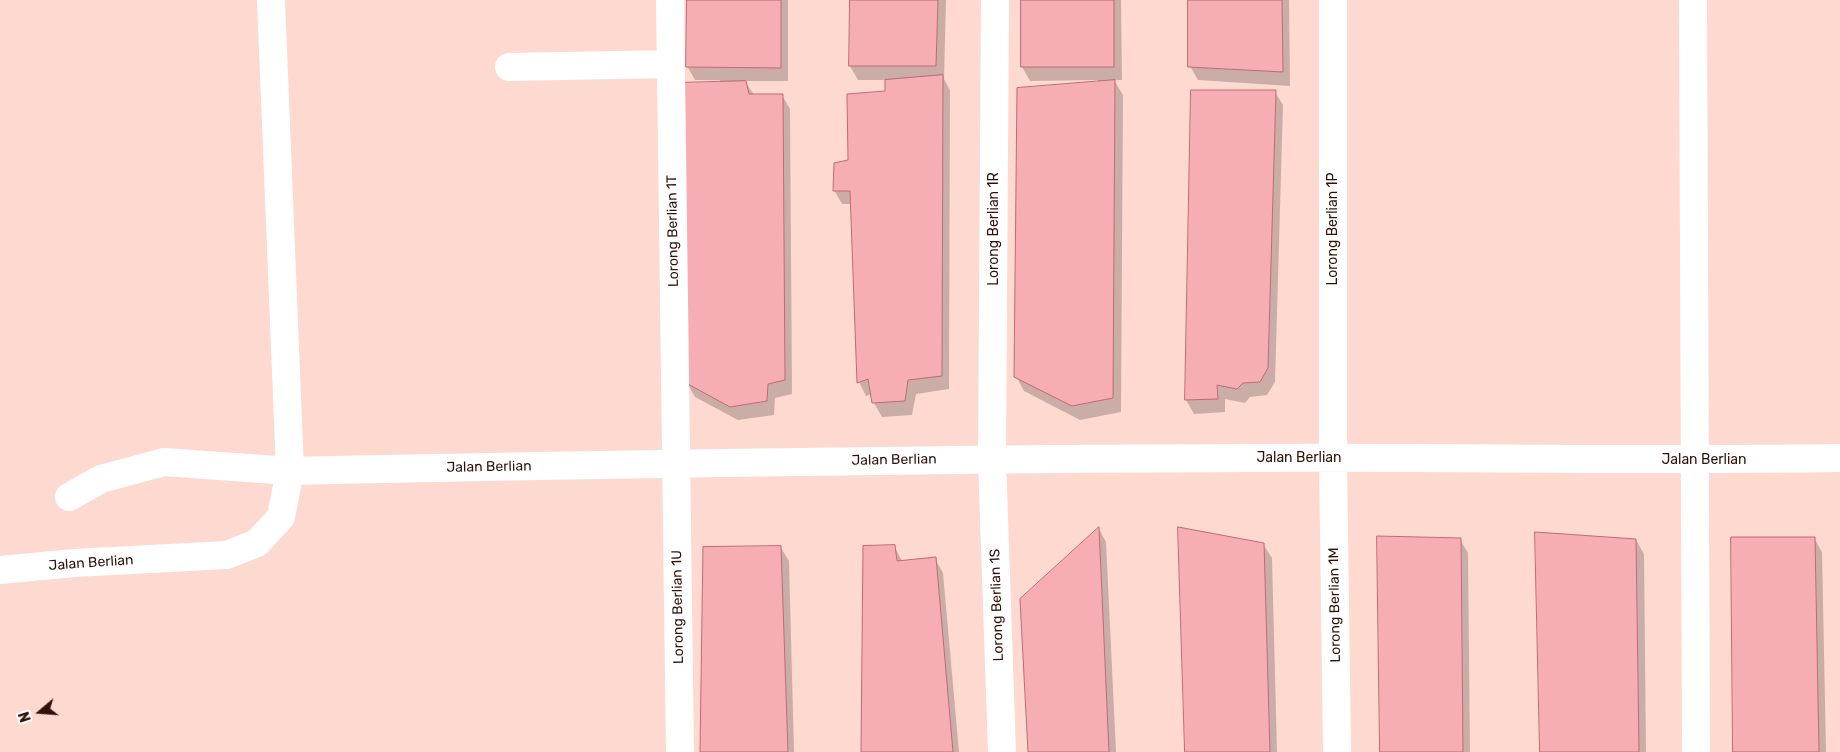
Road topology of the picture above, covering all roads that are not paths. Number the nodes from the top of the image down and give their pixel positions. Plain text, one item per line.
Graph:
1 (271, 0) edge
2 (670, 0) edge
3 (995, 0) edge
4 (1333, 0) edge
5 (1693, 0) edge
6 (670, 64) junction
7 (509, 67) dead end
8 (1333, 458) junction
9 (1840, 458) edge
10 (992, 459) junction
11 (1696, 461) junction
12 (676, 462) junction
13 (290, 472) junction
14 (69, 497) dead end
15 (0, 570) edge
16 (680, 752) edge
17 (1002, 752) edge
18 (1337, 752) edge
19 (1696, 752) edge

1 - 13 street
2 - 6 street, Lorong Berlian 1T
3 - 10 street, Lorong Berlian 1R
4 - 8 street, Lorong Berlian 1P
5 - 11 street
6 - 7 street
6 - 12 street, Lorong Berlian 1T
8 - 10 street, Jalan Berlian
8 - 11 street, Jalan Berlian
8 - 18 street, Lorong Berlian 1M
9 - 11 street, Jalan Berlian
10 - 12 street, Jalan Berlian
10 - 17 street, Lorong Berlian 1S
11 - 19 street
12 - 13 street, Jalan Berlian
12 - 16 street, Lorong Berlian 1U
13 - 14 street
13 - 15 street, Jalan Berlian

